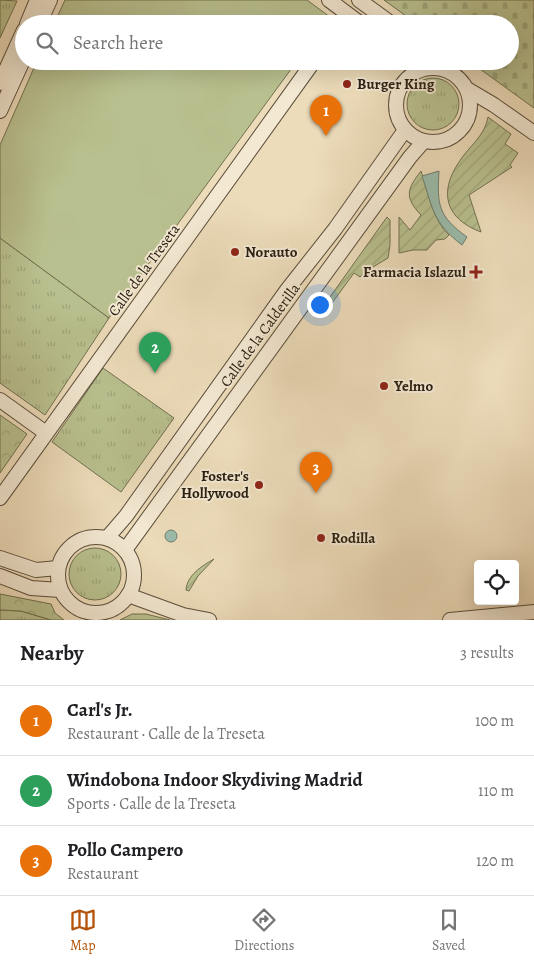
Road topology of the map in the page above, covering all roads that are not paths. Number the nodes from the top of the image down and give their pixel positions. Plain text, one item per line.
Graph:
1 (37, 0) edge
2 (50, 0) edge
3 (329, 0) edge
4 (359, 0) edge
5 (31, 15) edge
6 (43, 15) edge
7 (342, 15) edge
8 (380, 15) edge
9 (15, 50) edge
10 (19, 70) edge
11 (308, 70) edge
12 (408, 70) edge
13 (447, 70) edge
14 (0, 84) edge
15 (467, 89) junction
16 (0, 111) edge
17 (405, 130) junction
18 (534, 133) edge
19 (424, 141) junction
20 (0, 400) edge
21 (46, 433) junction
22 (0, 498) edge
23 (107, 538) junction
24 (125, 550) junction
25 (0, 558) edge
26 (58, 568) junction
27 (0, 576) edge
28 (60, 590) junction
29 (128, 595) junction
30 (534, 612) edge
31 (209, 620) edge
32 (450, 620) edge

1 - 5 street
2 - 6 street
3 - 7 street
4 - 8 street
9 - 14 street
10 - 16 street
11 - 21 street, Calle de la Treseta
12 - 17 street
13 - 15 street
15 - 18 street
15 - 19 street
17 - 19 street
17 - 23 street, Calle de la Calderilla
19 - 24 street, Calle de la Calderilla
20 - 21 street
21 - 22 street, Calle de la Treseta
23 - 24 street
23 - 26 street
24 - 29 street
25 - 26 street
26 - 28 street
27 - 28 street
28 - 29 street
29 - 31 street
30 - 32 street

